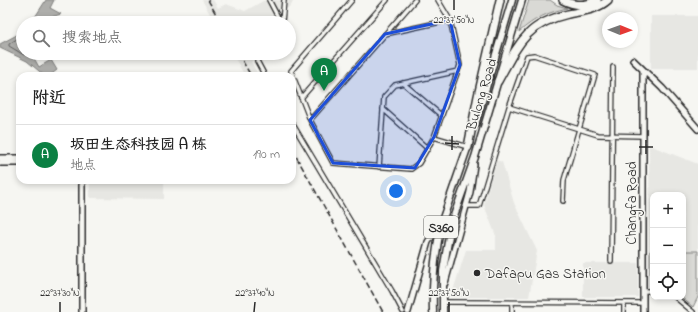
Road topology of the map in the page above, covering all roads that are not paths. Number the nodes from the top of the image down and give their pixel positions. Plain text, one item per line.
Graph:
1 (269, 0) edge
2 (284, 0) edge
3 (352, 0) edge
4 (386, 0) edge
5 (415, 0) edge
6 (438, 0) edge
7 (500, 0) edge
8 (512, 0) edge
9 (522, 0) edge
10 (563, 0) edge
11 (597, 0) edge
12 (608, 0) edge
13 (277, 16) edge
14 (282, 16) edge
15 (450, 20) junction
16 (385, 34) junction
17 (258, 60) edge
18 (633, 60) dead end
19 (613, 67) dead end
20 (643, 70) junction
21 (458, 71) junction
22 (263, 72) edge
23 (292, 72) edge
24 (498, 80) junction
25 (296, 83) edge
26 (404, 83) junction
27 (301, 98) junction
28 (509, 107) junction
29 (383, 109) junction
30 (442, 116) junction
31 (310, 120) junction
32 (579, 129) junction
33 (698, 129) edge
34 (296, 130) edge
35 (613, 135) junction
36 (643, 136) junction
37 (434, 137) junction
38 (468, 147) junction
39 (428, 149) junction
40 (476, 154) junction
41 (0, 158) edge
42 (16, 158) edge
43 (0, 163) edge
44 (16, 163) edge
45 (379, 167) junction
46 (82, 184) edge
47 (563, 201) dead end
48 (466, 206) junction
49 (442, 221) junction
50 (611, 261) dead end
51 (643, 291) junction
52 (650, 291) edge
53 (442, 292) junction
54 (679, 300) edge
55 (442, 302) junction
56 (512, 303) junction
57 (624, 303) junction
58 (643, 303) junction
59 (82, 312) edge
60 (403, 312) edge
61 (408, 312) edge
62 (433, 312) edge
63 (443, 312) edge
64 (512, 312) edge
65 (624, 312) edge
66 (643, 312) edge
67 (693, 312) edge

1 - 13 street
2 - 14 street
3 - 23 street
4 - 27 street
5 - 16 street
6 - 15 street
7 - 38 highway
8 - 38 main road, Bulong Road / S360
9 - 24 main road, Bulong Road / S360
10 - 11 highway
12 - 24 highway
15 - 16 street
15 - 21 street
16 - 31 street
17 - 22 street
18 - 20 main road
19 - 35 street
20 - 33 main road
20 - 36 main road, Changfa Road
21 - 26 street
21 - 30 street
24 - 40 main road, Bulong Road / S360
25 - 27 street
26 - 29 street
26 - 30 street
27 - 31 street
28 - 32 street
28 - 32 street
28 - 48 street
29 - 39 street
29 - 45 street
30 - 37 street
31 - 45 street
32 - 35 street
32 - 47 street
34 - 60 street
35 - 36 street
35 - 50 street
36 - 51 main road, Changfa Road
37 - 38 street
37 - 39 street
38 - 49 main road, Bulong Road / S360
39 - 45 street
40 - 48 main road
40 - 53 main road, Bulong Road / S360
41 - 42 main road
43 - 44 main road
46 - 59 main road
48 - 53 main road
49 - 61 main road
49 - 62 main road, Bulong Road / S360
51 - 52 street
51 - 58 main road, Changfa Road
53 - 55 main road, Bulong Road / S360
54 - 67 street
55 - 56 street
55 - 63 main road, Bulong Road / S360
56 - 57 street
56 - 64 street
57 - 58 street
57 - 65 street
58 - 66 main road, Changfa Road

